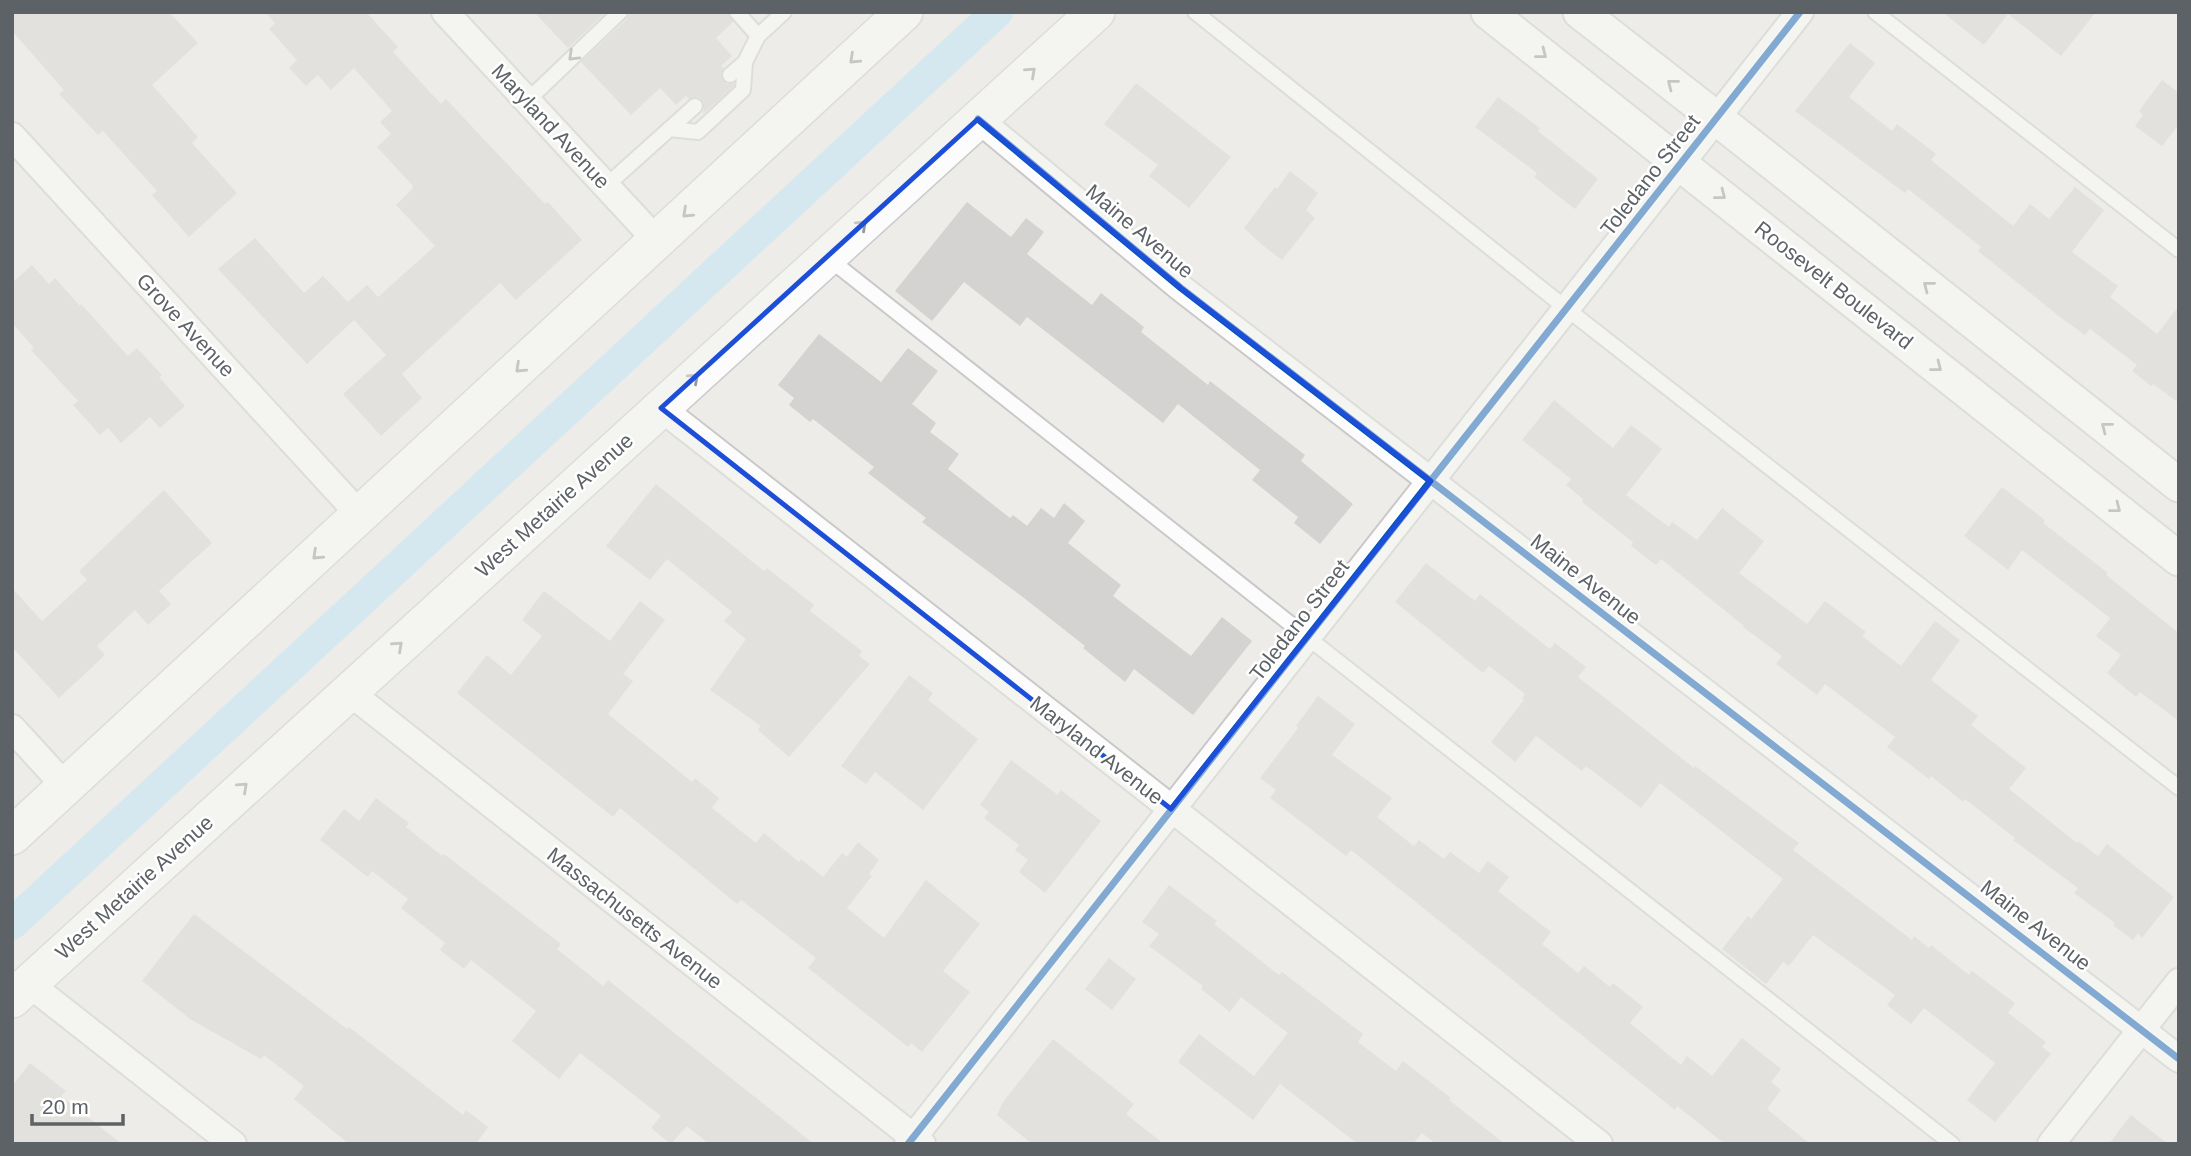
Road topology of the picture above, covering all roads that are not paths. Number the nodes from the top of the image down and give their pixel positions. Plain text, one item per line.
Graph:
1 (445, 12) edge
2 (620, 12) edge
3 (737, 12) edge
4 (784, 12) edge
5 (904, 12) edge
6 (1096, 12) edge
7 (1195, 12) edge
8 (1488, 12) edge
9 (1580, 12) edge
10 (1800, 12) edge
11 (1875, 12) edge
12 (758, 36) junction
13 (745, 62) junction
14 (730, 75) dead end
15 (527, 101) junction
16 (695, 106) dead end
17 (1716, 118) junction
18 (978, 119) junction
19 (669, 129) junction
20 (12, 136) edge
21 (1681, 163) junction
22 (606, 186) junction
23 (657, 241) junction
24 (2179, 250) edge
25 (827, 257) junction
26 (1567, 309) junction
27 (661, 408) junction
28 (1431, 481) junction
29 (2179, 485) edge
30 (360, 515) junction
31 (2179, 559) edge
32 (1307, 637) junction
33 (348, 691) junction
34 (12, 728) edge
35 (66, 787) junction
36 (2179, 788) edge
37 (1171, 809) junction
38 (12, 836) edge
39 (2179, 982) edge
40 (20, 991) edge
41 (2141, 1028) junction
42 (2179, 1059) edge
43 (914, 1142) edge
44 (233, 1144) edge
45 (1599, 1144) edge
46 (1952, 1144) edge
47 (2051, 1144) edge

1 - 15 street, Maryland Avenue
2 -> 15 lane
3 - 12 lane
4 - 12 lane
5 -> 23 main road
18 -> 6 main road, West Metairie Avenue
7 - 26 lane
8 -> 21 street, Roosevelt Boulevard
17 -> 9 street
10 - 17 street, Toledano Street
11 - 24 lane
12 - 13 lane
13 - 14 lane
13 - 19 lane
15 - 22 street, Maryland Avenue
16 - 19 lane
17 - 21 street, Toledano Street
29 -> 17 street
25 -> 18 main road, West Metairie Avenue
18 - 28 street, Maine Avenue
19 - 22 lane
20 - 30 street, Grove Avenue
21 - 26 street, Toledano Street
21 -> 31 street, Roosevelt Boulevard
22 - 23 street, Maryland Avenue
23 -> 30 main road
27 -> 25 main road, West Metairie Avenue
25 - 32 lane
26 - 28 street, Toledano Street
26 - 36 lane
33 -> 27 main road, West Metairie Avenue
27 - 37 street, Maryland Avenue
28 - 32 street, Toledano Street
28 - 41 street, Maine Avenue
30 -> 35 main road
32 - 37 street, Toledano Street
32 - 46 lane
40 -> 33 main road, West Metairie Avenue
33 - 43 street, Massachusetts Avenue
34 - 35 street
35 - 38 main road
37 - 43 street, Toledano Street
37 - 45 street, Maryland Avenue
39 - 41 street
40 - 44 street
41 - 42 street, Maine Avenue
41 - 47 street

